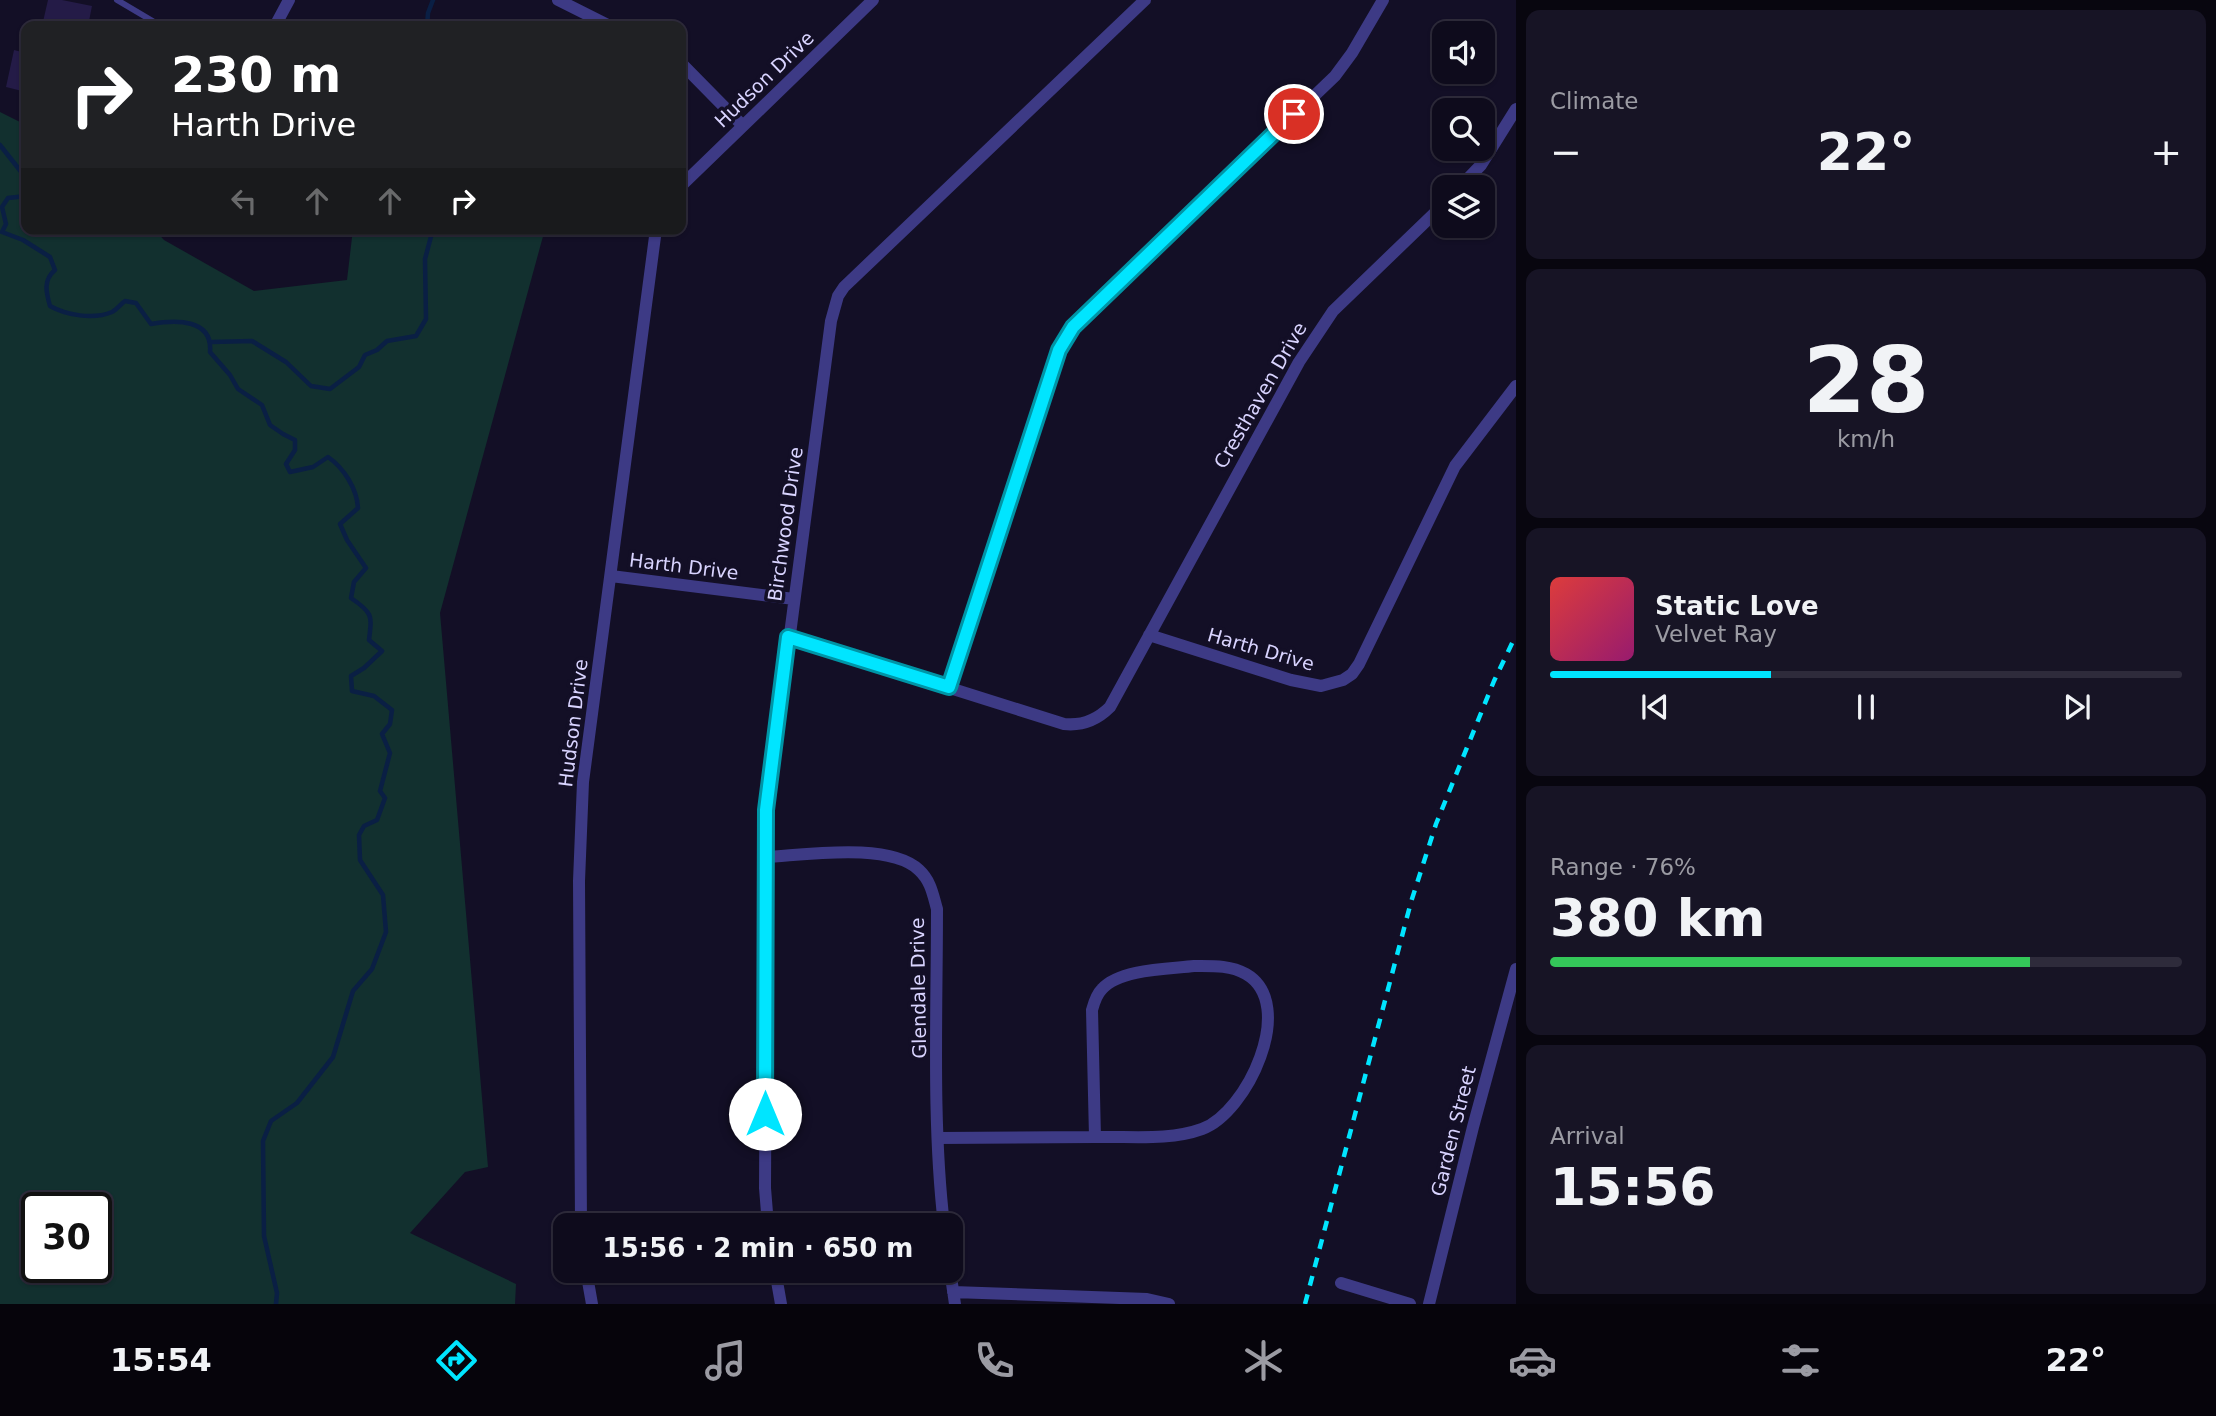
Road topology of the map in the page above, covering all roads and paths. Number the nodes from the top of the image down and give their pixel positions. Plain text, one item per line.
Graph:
1 (117, 0) edge
2 (289, 0) edge
3 (558, 0) edge
4 (873, 0) edge
5 (1145, 0) edge
6 (1383, 0) edge
7 (153, 21) edge
8 (278, 21) edge
9 (600, 21) edge
10 (686, 68) edge
11 (1516, 109) edge
12 (743, 126) junction
13 (1472, 175) edge
14 (686, 182) edge
15 (1432, 216) edge
16 (655, 235) edge
17 (1516, 386) edge
18 (611, 576) junction
19 (794, 600) junction
20 (1149, 635) junction
21 (788, 637) junction
22 (949, 687) junction
23 (765, 857) junction
24 (1516, 969) edge
25 (1096, 1137) junction
26 (938, 1138) junction
27 (581, 1213) edge
28 (767, 1213) edge
29 (943, 1213) edge
30 (588, 1283) edge
31 (777, 1283) edge
32 (1341, 1283) dead end
33 (954, 1298) edge
34 (1117, 1301) edge
35 (592, 1304) edge
36 (781, 1304) edge
37 (1169, 1304) edge
38 (1410, 1304) edge
39 (1430, 1304) edge

1 - 7 lane
2 - 8 street
3 - 9 street
4 - 12 street, Hudson Drive
5 - 19 street, Birchwood Drive
6 - 22 street
10 - 12 street
11 - 13 street
12 - 14 street, Hudson Drive
15 - 20 street, Cresthaven Drive
16 - 18 street, Hudson Drive
17 - 20 street, Harth Drive
18 - 19 street, Harth Drive
18 - 27 street, Hudson Drive
19 - 21 street, Birchwood Drive
20 - 22 street
21 - 22 street
21 - 23 street, Birchwood Drive
23 - 26 street, Glendale Drive
23 - 28 street, Birchwood Drive
24 - 39 street, Garden Street
25 - 25 street
25 - 26 street
26 - 29 street, Glendale Drive
30 - 35 street
31 - 36 street
32 - 38 street
33 - 34 street
34 - 37 street

